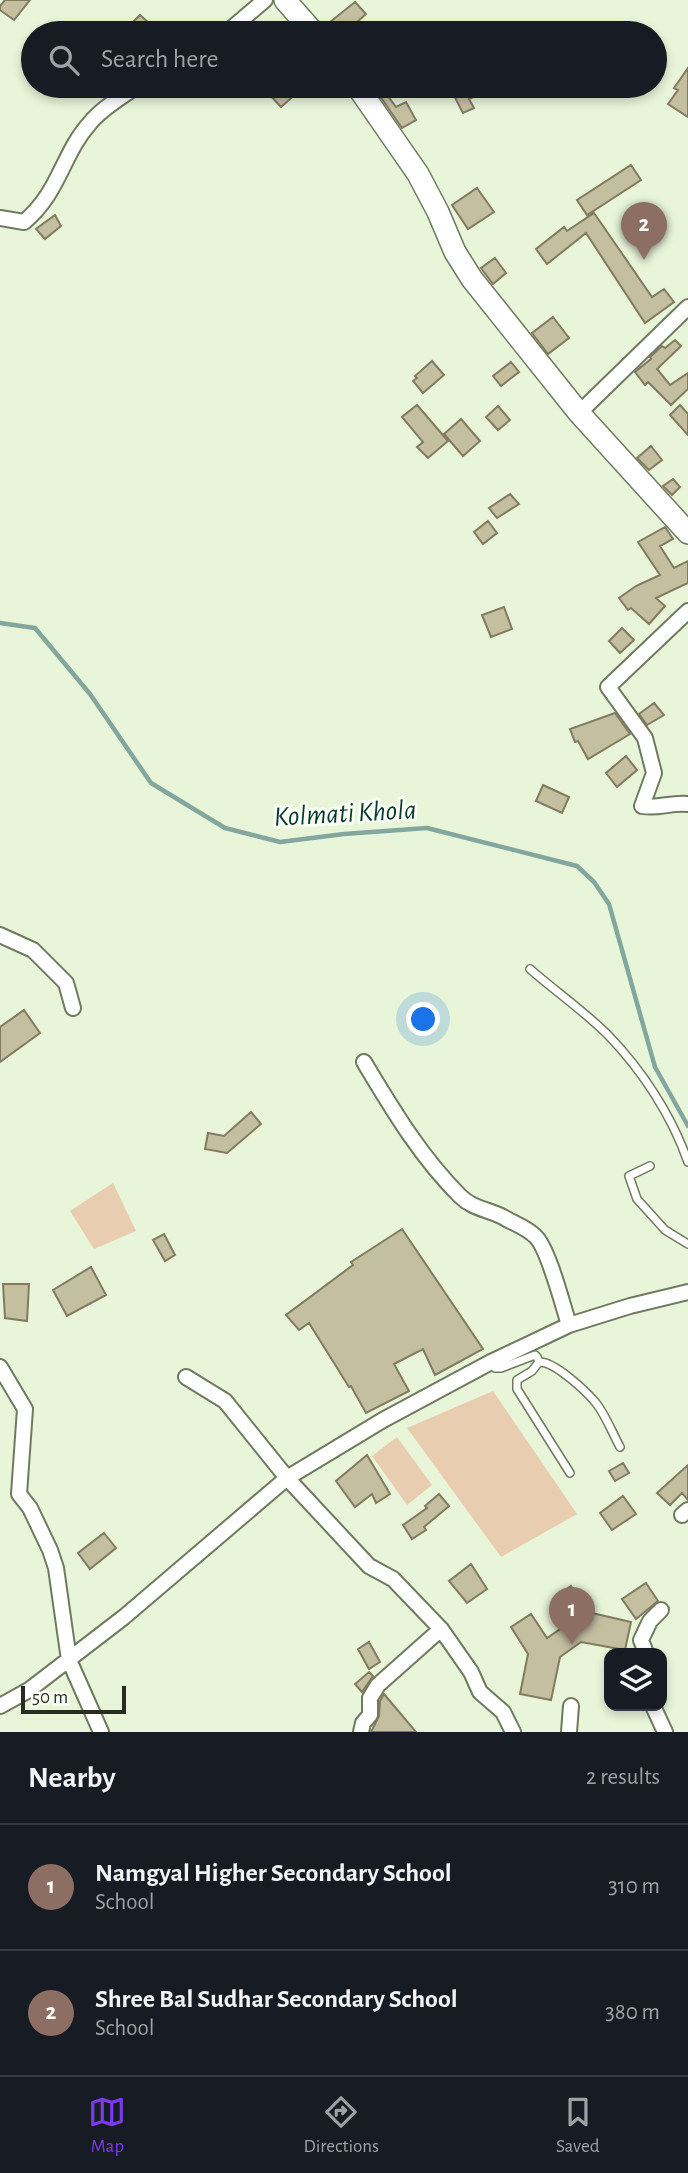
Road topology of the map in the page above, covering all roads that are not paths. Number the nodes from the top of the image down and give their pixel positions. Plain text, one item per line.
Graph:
1 (265, 0) edge
2 (285, 0) edge
3 (240, 21) edge
4 (303, 21) edge
5 (121, 98) edge
6 (365, 98) edge
7 (0, 218) edge
8 (688, 307) edge
9 (579, 412) junction
10 (688, 533) edge
11 (688, 611) edge
12 (688, 804) edge
13 (0, 935) edge
14 (530, 969) dead end
15 (73, 1007) dead end
16 (364, 1062) dead end
17 (688, 1162) edge
18 (650, 1166) dead end
19 (688, 1244) edge
20 (688, 1292) edge
21 (569, 1325) junction
22 (491, 1362) junction
23 (539, 1362) junction
24 (0, 1367) edge
25 (186, 1377) dead end
26 (620, 1447) dead end
27 (570, 1473) dead end
28 (287, 1478) junction
29 (662, 1610) dead end
30 (441, 1629) junction
31 (644, 1648) edge
32 (69, 1660) junction
33 (0, 1706) edge
34 (571, 1706) dead end
35 (655, 1711) edge
36 (102, 1732) edge
37 (361, 1732) edge
38 (513, 1732) edge
39 (569, 1732) edge
40 (665, 1732) edge

1 - 3 street
2 - 4 street
5 - 7 street
6 - 9 street
8 - 9 street
9 - 10 street
11 - 12 street
13 - 15 street
14 - 17 lane
16 - 21 street
18 - 19 lane
20 - 21 street
21 - 22 street
22 - 23 lane
22 - 28 street
23 - 26 lane
23 - 27 lane
24 - 32 street
25 - 28 street
28 - 30 street
28 - 32 street
29 - 31 street
30 - 37 street
30 - 38 street
32 - 33 street
32 - 36 street
34 - 39 street
35 - 40 street

